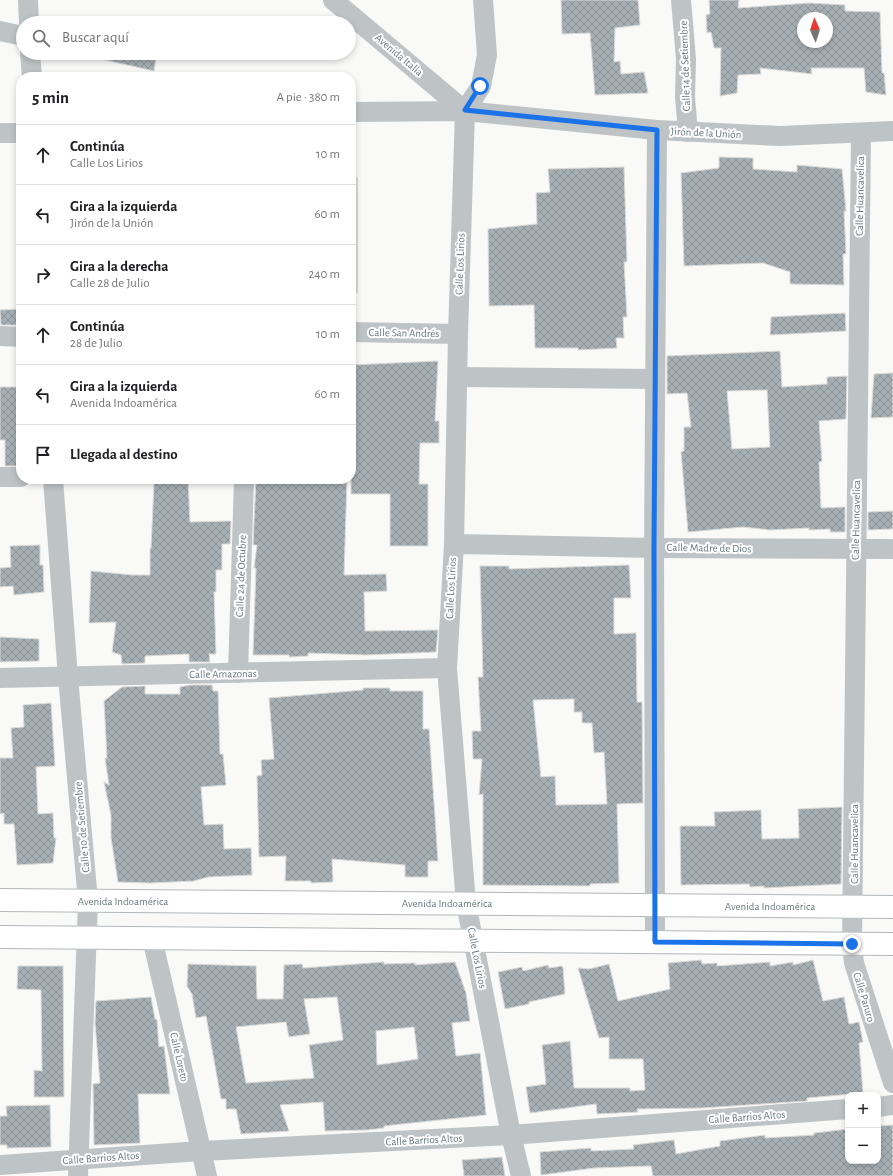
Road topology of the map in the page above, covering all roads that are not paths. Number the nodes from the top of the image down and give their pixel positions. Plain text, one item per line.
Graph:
1 (28, 0) edge
2 (333, 0) edge
3 (483, 0) edge
4 (682, 0) edge
5 (28, 16) edge
6 (352, 16) edge
7 (356, 19) edge
8 (0, 31) edge
9 (16, 34) edge
10 (31, 60) edge
11 (32, 72) edge
12 (465, 110) junction
13 (356, 112) edge
14 (657, 130) junction
15 (893, 131) edge
16 (688, 132) junction
17 (0, 133) edge
18 (16, 133) edge
19 (861, 133) junction
20 (356, 332) edge
21 (458, 334) junction
22 (0, 336) edge
23 (16, 337) edge
24 (458, 377) junction
25 (655, 379) junction
26 (0, 477) edge
27 (16, 477) edge
28 (53, 484) edge
29 (244, 484) edge
30 (454, 544) junction
31 (654, 548) junction
32 (893, 549) edge
33 (856, 550) junction
34 (447, 668) junction
35 (238, 673) junction
36 (68, 677) junction
37 (0, 678) edge
38 (0, 900) edge
39 (88, 901) junction
40 (466, 903) junction
41 (655, 906) junction
42 (853, 907) junction
43 (893, 907) edge
44 (0, 937) edge
45 (86, 938) junction
46 (152, 938) junction
47 (474, 940) junction
48 (655, 942) junction
49 (852, 944) junction
50 (893, 944) edge
51 (888, 1058) edge
52 (893, 1084) edge
53 (893, 1105) edge
54 (881, 1106) edge
55 (845, 1109) edge
56 (511, 1135) junction
57 (201, 1152) junction
58 (0, 1165) edge
59 (78, 1168) edge
60 (207, 1176) edge
61 (521, 1176) edge

1 - 5 street
2 - 6 street, Avenida Italia
3 - 12 street
4 - 16 street, Calle 14 de Setiembre
7 - 12 street, Avenida Italia
8 - 9 street
10 - 11 street
12 - 13 street, Jirón de la Unión
12 - 14 street, Jirón de la Unión
12 - 21 street, Calle Los Lirios
14 - 16 street, Jirón de la Unión
14 - 25 street
15 - 19 street, Jirón de la Unión
16 - 19 street, Jirón de la Unión
17 - 18 street
19 - 33 street, Calle Huancavelica
20 - 21 street, Calle San Andrés
21 - 24 street, Calle Los Lirios
22 - 23 street
24 - 25 street
24 - 30 street, Calle Los Lirios
25 - 31 street
26 - 27 street
28 - 36 street, Calle 10 de Setiembre
29 - 35 street, Calle 24 de Octubre
30 - 31 street, Calle Madre de Dios
30 - 34 street, Calle Los Lirios
31 - 33 street, Calle Madre de Dios
31 - 41 street
32 - 33 street, Calle Madre de Dios
33 - 42 street, Calle Huancavelica
34 - 35 street, Calle Amazonas
34 - 40 street, Calle Los Lirios
35 - 36 street, Calle Amazonas
36 - 37 street, Calle Amazonas
36 - 39 street, Calle 10 de Setiembre
38 - 39 street, Avenida Indoamérica
39 - 40 street, Avenida Indoamérica
39 - 45 street, Calle 10 de Setiembre
40 - 41 street, Avenida Indoamérica
40 - 47 street, Calle Los Lirios
41 - 42 street, Avenida Indoamérica
41 - 48 street
42 - 43 street, Avenida Indoamérica
42 - 49 street, Calle Paruro
44 - 45 street
45 - 46 street
45 - 59 street, Calle 10 de Setiembre
46 - 47 street
46 - 57 street, Calle Loreto
47 - 48 street
47 - 56 street, Calle Los Lirios
48 - 49 street
49 - 50 street
49 - 51 street, Calle Paruro
51 - 52 street, Calle Paruro
53 - 54 street
55 - 56 street, Calle Barrios Altos
56 - 57 street, Calle Barrios Altos
56 - 61 street, Calle Los Lirios
57 - 59 street, Calle Barrios Altos
57 - 60 street, Calle Loreto
58 - 59 street, Calle Barrios Altos

